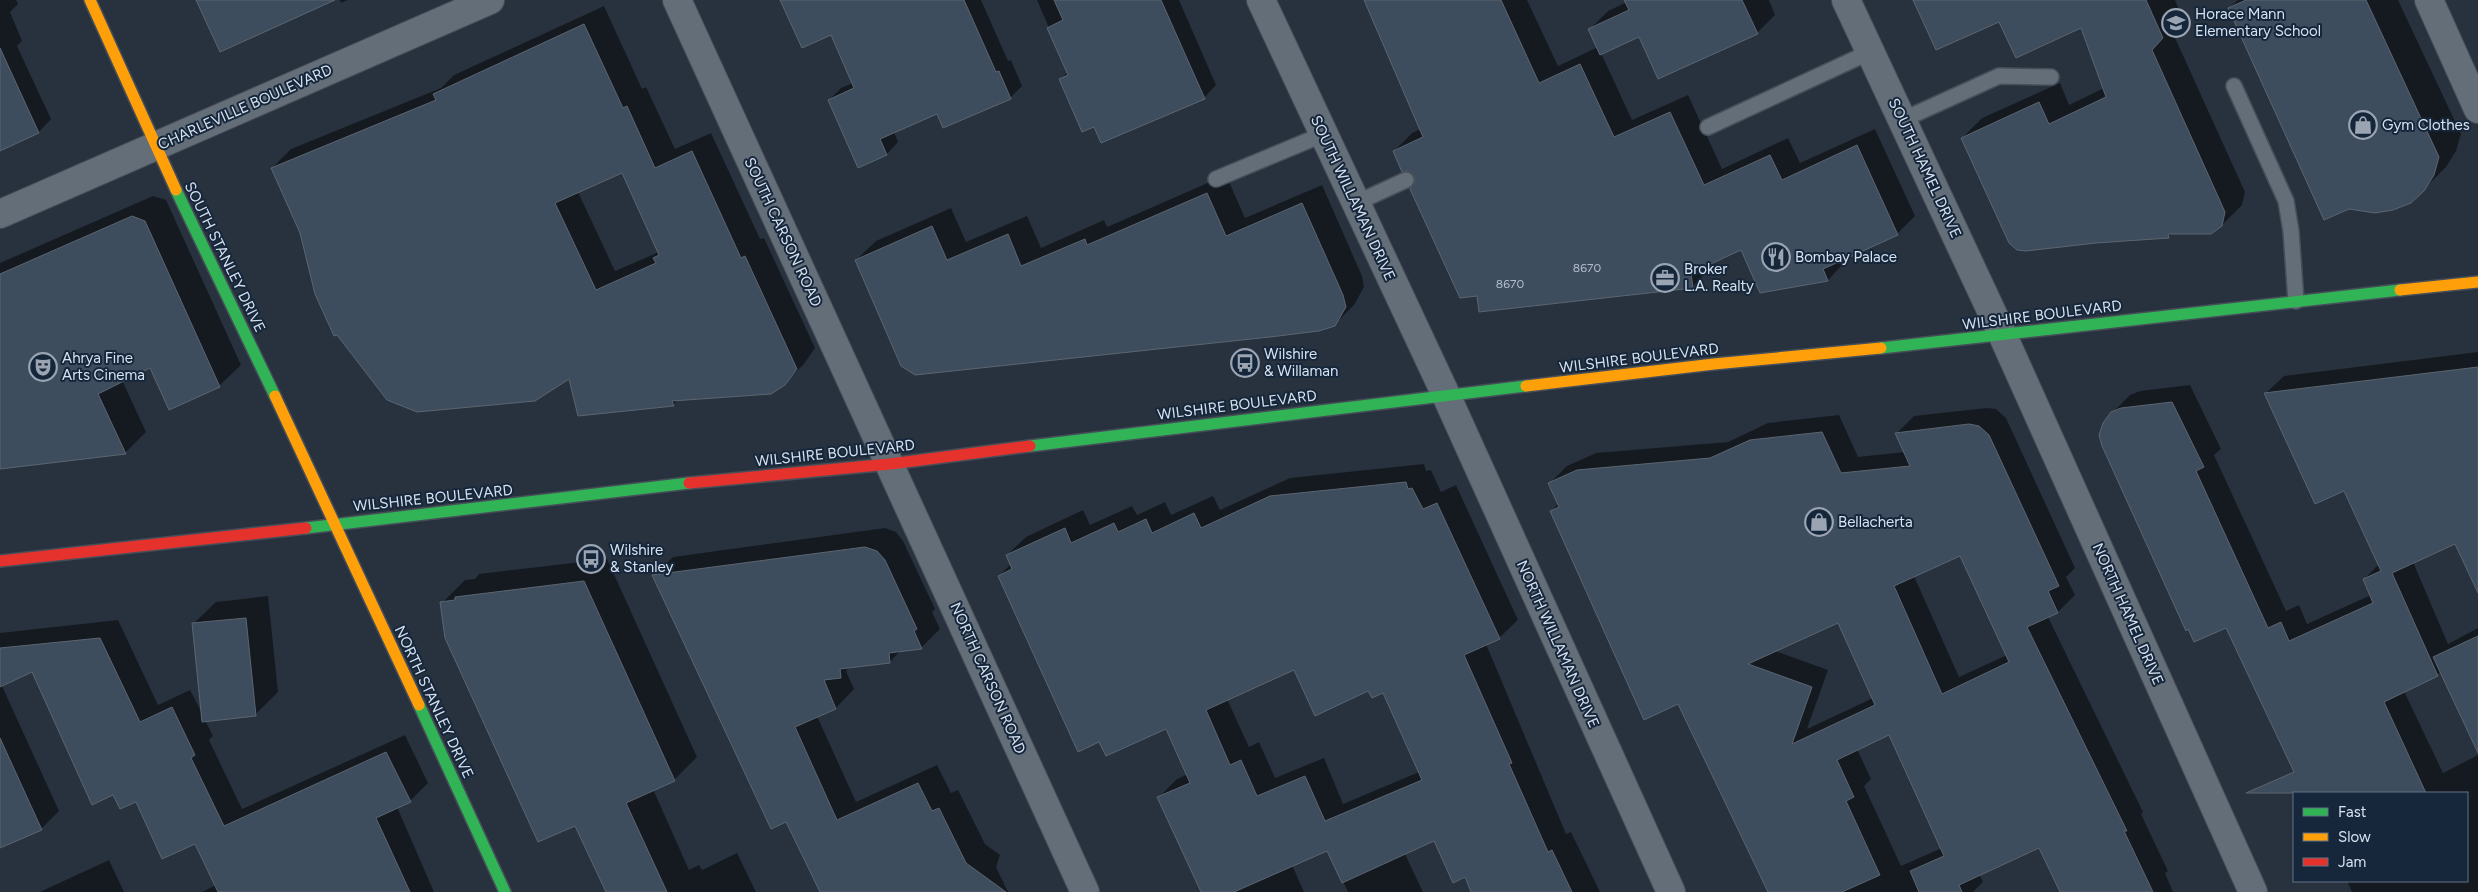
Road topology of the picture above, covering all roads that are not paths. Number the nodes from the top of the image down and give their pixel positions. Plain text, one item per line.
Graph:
1 (90, 0) edge
2 (490, 0) edge
3 (676, 0) edge
4 (1261, 0) edge
5 (1846, 0) edge
6 (2429, 0) edge
7 (1870, 52) junction
8 (2051, 78) dead end
9 (2234, 86) dead end
10 (2478, 109) edge
11 (1902, 120) junction
12 (1708, 128) dead end
13 (1324, 134) junction
14 (155, 146) junction
15 (1216, 179) dead end
16 (1406, 180) dead end
17 (1356, 203) junction
18 (0, 214) edge
19 (2478, 282) edge
20 (2296, 301) junction
21 (2003, 336) junction
22 (1446, 395) junction
23 (890, 464) junction
24 (336, 524) junction
25 (0, 561) edge
26 (505, 892) edge
27 (1085, 892) edge
28 (1671, 892) edge
29 (2253, 892) edge

1 - 14 main road, SOUTH STANLEY DRIVE
2 - 14 street, CHARLEVILLE BOULEVARD
3 - 23 street, SOUTH CARSON ROAD
4 - 13 street, SOUTH WILLAMAN DRIVE
5 - 7 street, SOUTH HAMEL DRIVE
6 - 10 street
7 - 11 street, SOUTH HAMEL DRIVE
7 - 12 lane
8 - 11 lane
9 - 20 lane
11 - 21 street, SOUTH HAMEL DRIVE
13 - 15 lane
13 - 17 street, SOUTH WILLAMAN DRIVE
14 - 18 street, CHARLEVILLE BOULEVARD
14 - 24 main road, SOUTH STANLEY DRIVE
16 - 17 lane
17 - 22 street, SOUTH WILLAMAN DRIVE
19 - 20 main road, WILSHIRE BOULEVARD
20 - 21 main road, WILSHIRE BOULEVARD
21 - 22 main road, WILSHIRE BOULEVARD
21 - 29 street, NORTH HAMEL DRIVE
22 - 23 main road, WILSHIRE BOULEVARD
22 - 28 street, NORTH WILLAMAN DRIVE
23 - 24 main road, WILSHIRE BOULEVARD
23 - 27 street, NORTH CARSON ROAD
24 - 25 main road, WILSHIRE BOULEVARD
24 - 26 main road, NORTH STANLEY DRIVE

